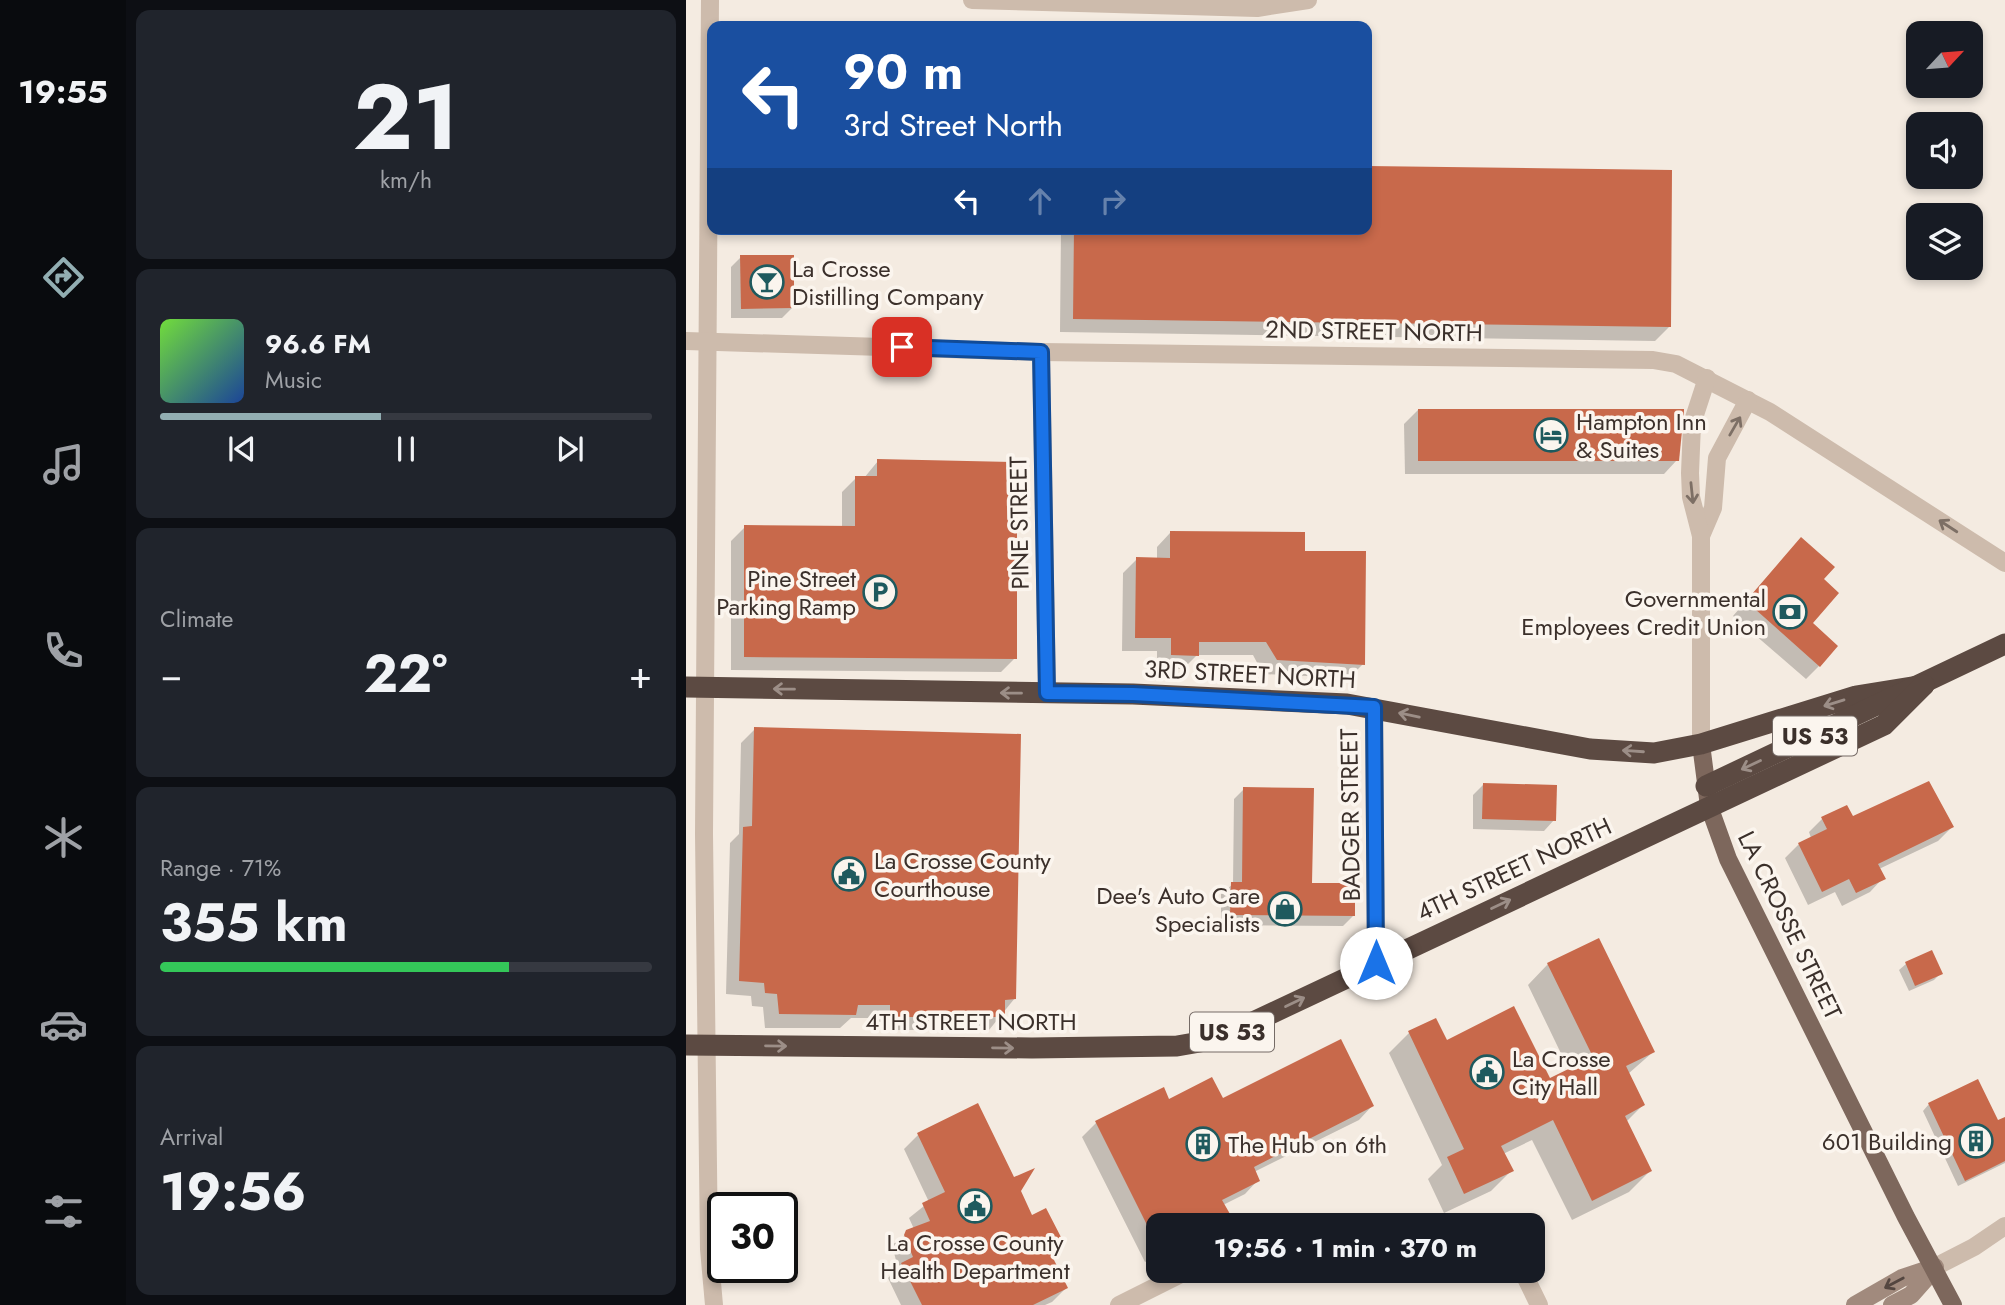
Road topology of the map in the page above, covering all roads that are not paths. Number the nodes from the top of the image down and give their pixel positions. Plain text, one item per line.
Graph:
1 (710, 0) edge
2 (972, 0) edge
3 (1308, 0) edge
4 (710, 21) edge
5 (708, 235) edge
6 (686, 341) edge
7 (707, 341) junction
8 (1041, 352) junction
9 (1707, 378) junction
10 (1748, 400) junction
11 (1701, 536) junction
12 (2005, 563) edge
13 (2005, 644) edge
14 (1924, 685) junction
15 (695, 687) edge
16 (1047, 693) junction
17 (1374, 707) junction
18 (1700, 744) junction
19 (1708, 796) junction
20 (1376, 963) junction
21 (686, 1045) edge
22 (708, 1045) junction
23 (2005, 1226) edge
24 (1936, 1267) junction
25 (1163, 1283) edge
26 (1528, 1283) edge
27 (714, 1305) edge
28 (1119, 1305) edge
29 (1539, 1305) edge
30 (1855, 1305) edge
31 (1892, 1305) edge
32 (1953, 1305) edge

1 - 4 street
2 - 3 street
5 - 7 street
6 - 7 street, 2ND STREET NORTH
7 - 8 street, 2ND STREET NORTH
7 - 15 street
8 - 9 street, 2ND STREET NORTH
8 - 16 street, PINE STREET
9 - 10 street, 2ND STREET NORTH
9 -> 11 street, LA CROSSE STREET
11 -> 10 street, LA CROSSE STREET
12 -> 10 street, 2ND STREET NORTH
11 - 18 street, LA CROSSE STREET
13 - 14 highway, 3RD STREET NORTH / US 53
14 -> 18 highway, 3RD STREET NORTH / US 53
14 - 19 highway, 3RD STREET NORTH / US 53
16 -> 15 highway, 3RD STREET NORTH / US 53
15 - 22 street
16 - 17 highway, 3RD STREET NORTH / US 53
18 -> 17 highway, 3RD STREET NORTH / US 53
17 - 20 street, BADGER STREET
18 - 19 main road, LA CROSSE STREET
20 -> 19 highway, 4TH STREET NORTH / US 53
19 - 24 main road, LA CROSSE STREET
22 -> 20 highway, 4TH STREET NORTH / US 53
21 - 22 highway, 4TH STREET NORTH / US 53
22 - 27 street
23 - 24 street
24 -> 30 main road
24 - 31 main road
24 - 32 main road, LA CROSSE STREET
25 - 28 street
26 - 29 street

